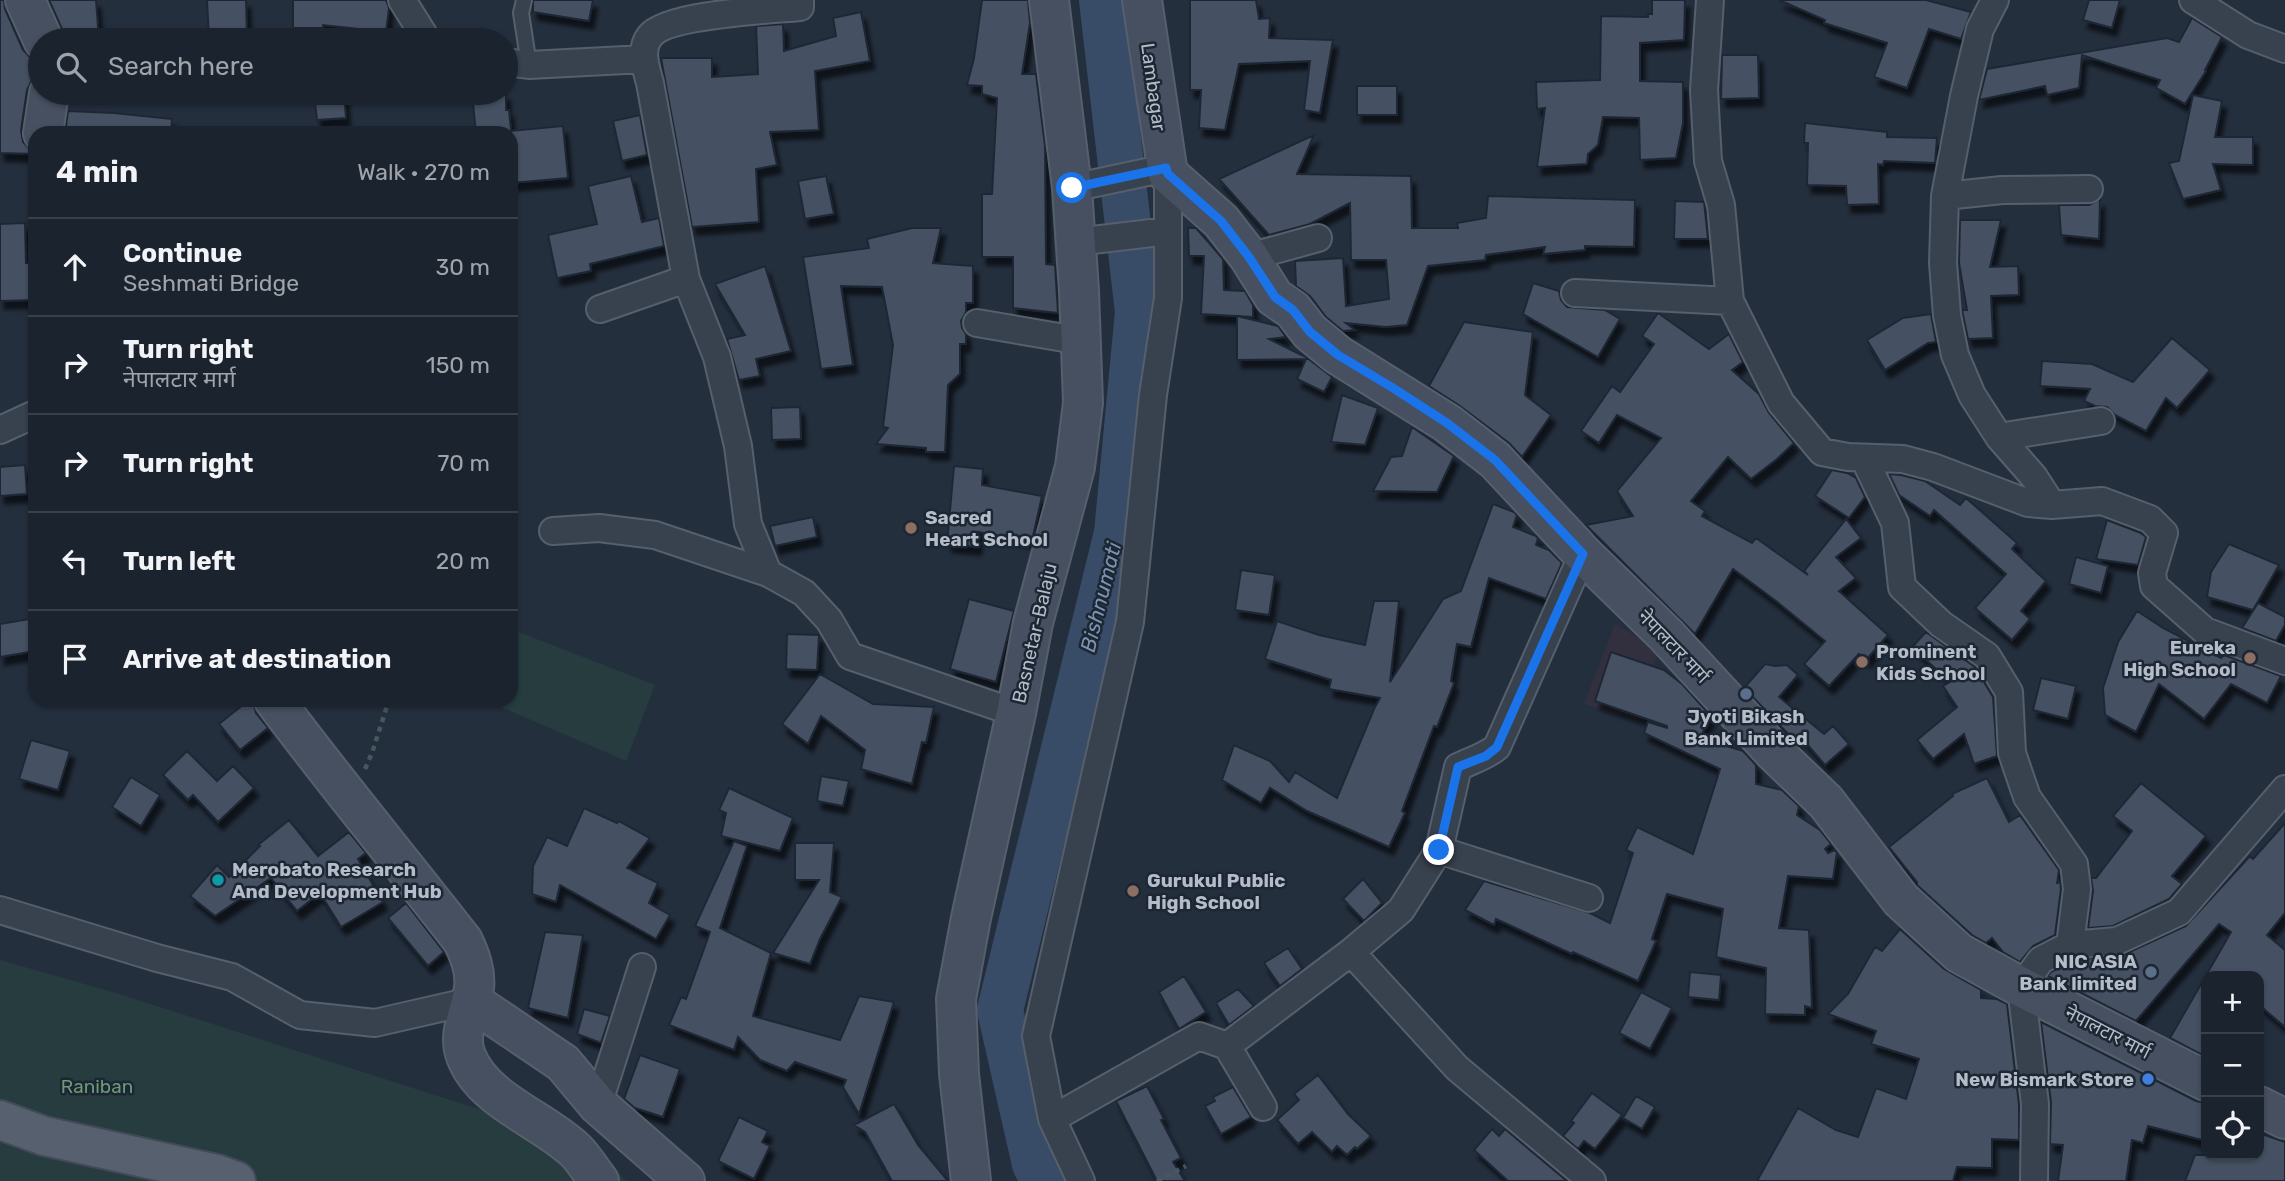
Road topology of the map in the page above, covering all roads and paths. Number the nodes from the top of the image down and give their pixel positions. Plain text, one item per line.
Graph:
1 (25, 0) edge
2 (402, 0) edge
3 (524, 0) edge
4 (800, 0) edge
5 (1049, 0) edge
6 (1142, 0) edge
7 (1710, 0) edge
8 (1995, 0) edge
9 (2193, 0) edge
10 (38, 28) edge
11 (420, 28) edge
12 (2285, 49) edge
13 (518, 50) edge
14 (644, 59) junction
15 (518, 63) edge
16 (47, 105) edge
17 (44, 126) edge
18 (1159, 171) junction
19 (1082, 186) junction
20 (2089, 189) dead end
21 (1945, 196) junction
22 (1157, 232) junction
23 (1318, 238) dead end
24 (1086, 241) junction
25 (1249, 257) junction
26 (687, 279) junction
27 (1575, 293) dead end
28 (1730, 301) junction
29 (600, 309) dead end
30 (976, 323) dead end
31 (1082, 341) junction
32 (28, 417) edge
33 (2101, 421) dead end
34 (0, 430) edge
35 (1999, 437) junction
36 (1864, 458) junction
37 (2052, 505) junction
38 (553, 531) dead end
39 (1583, 554) junction
40 (768, 573) junction
41 (2285, 661) edge
42 (279, 707) edge
43 (387, 707) edge
44 (1016, 713) junction
45 (342, 789) junction
46 (2285, 789) edge
47 (1439, 850) junction
48 (1588, 898) dead end
49 (0, 910) edge
50 (2070, 945) junction
51 (1351, 952) junction
52 (642, 967) dead end
53 (2021, 987) junction
54 (471, 1001) junction
55 (1227, 1046) junction
56 (2201, 1078) edge
57 (598, 1105) junction
58 (1263, 1107) dead end
59 (2264, 1108) edge
60 (0, 1119) edge
61 (1052, 1119) junction
62 (2285, 1119) edge
63 (970, 1164) edge
64 (1186, 1166) dead end
65 (236, 1181) edge
66 (599, 1181) edge
67 (685, 1181) edge
68 (990, 1181) edge
69 (1081, 1181) edge
70 (1157, 1181) edge
71 (1592, 1181) edge
72 (2035, 1181) edge

1 - 10 street
2 - 11 street
3 - 13 lane
4 - 14 street
5 - 19 street, Basnetar-Balaju
6 - 18 street, Lambagar
7 - 28 street
8 - 21 street
9 - 12 street
14 - 15 street
14 - 26 street
16 - 17 street
18 - 19 street
18 - 22 street
18 - 25 street, नेपालटार मार्ग
19 - 24 street, Basnetar-Balaju
20 - 21 street
21 - 35 street
22 - 24 street
22 - 61 street
23 - 25 street
24 - 31 street, Basnetar-Balaju
25 - 39 street, नेपालटार मार्ग
26 - 29 street
26 - 40 street
27 - 28 street
28 - 36 street
30 - 31 street
31 - 44 street, Basnetar-Balaju
32 - 34 street
33 - 35 street
35 - 37 street
36 - 37 street
36 - 50 street
37 - 41 street
38 - 40 street
39 - 47 street
39 - 53 street, नेपालटार मार्ग
40 - 44 street
42 - 45 street
43 - 45 path
44 - 63 street, Basnetar-Balaju
45 - 54 street
46 - 50 street
47 - 48 street
47 - 51 street
49 - 54 street
50 - 53 street
51 - 55 street
51 - 71 street
52 - 57 street
53 - 56 street, नेपालटार मार्ग
53 - 72 street
54 - 57 street
54 - 66 street
55 - 58 street
55 - 61 street
57 - 67 street
59 - 62 street
60 - 65 main road
61 - 69 street
63 - 68 street
64 - 70 path

